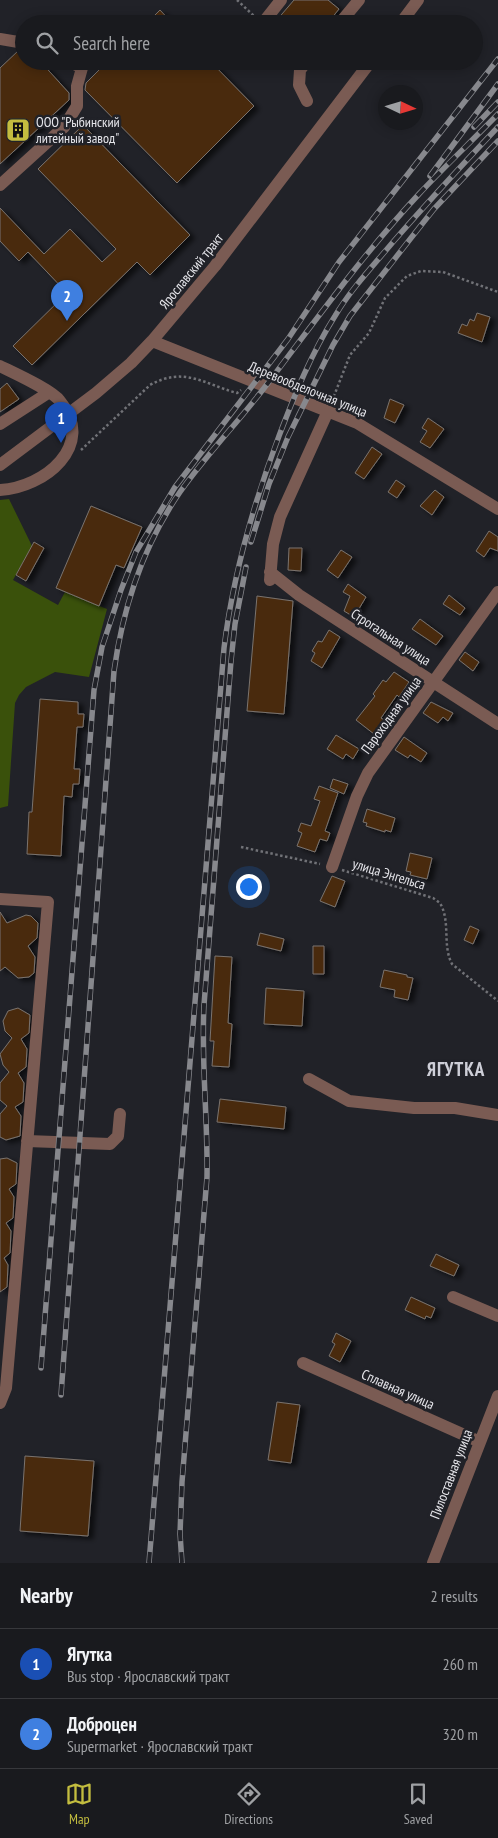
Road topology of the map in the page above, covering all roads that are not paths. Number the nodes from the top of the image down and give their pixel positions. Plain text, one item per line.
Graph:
1 (281, 0) edge
2 (359, 0) edge
3 (418, 0) edge
4 (268, 15) edge
5 (346, 15) edge
6 (407, 15) edge
7 (0, 39) edge
8 (15, 42) edge
9 (81, 70) edge
10 (300, 70) edge
11 (364, 70) edge
12 (307, 101) dead end
13 (0, 185) edge
14 (152, 341) junction
15 (0, 366) edge
16 (48, 393) junction
17 (328, 411) junction
18 (69, 414) junction
19 (0, 424) edge
20 (0, 466) edge
21 (0, 490) edge
22 (498, 509) edge
23 (498, 592) edge
24 (433, 682) junction
25 (498, 724) edge
26 (332, 867) road end
27 (0, 900) edge
28 (308, 1079) dead end
29 (120, 1114) dead end
30 (498, 1115) edge
31 (27, 1141) junction
32 (453, 1297) dead end
33 (498, 1316) edge
34 (303, 1363) dead end
35 (498, 1396) edge
36 (0, 1403) edge
37 (480, 1442) junction
38 (433, 1563) edge

1 - 4 street
2 - 5 street
3 - 6 street
7 - 8 street
9 - 13 street
10 - 12 street
11 - 14 street, Ярославский тракт
14 - 17 street, Деревообделочная улица
14 - 18 street, Ярославский тракт
15 - 16 street
16 - 18 street
16 - 19 street
17 - 22 street, Деревообделочная улица
17 - 24 street, Строгальная улица
18 - 20 street, Ярославский тракт
18 - 21 street
23 - 24 street, Пароходная улица
24 - 25 street, Строгальная улица
24 - 26 street, Пароходная улица
27 - 31 street
28 - 30 street
29 - 31 street
31 - 36 street
32 - 33 street
34 - 37 street, Сплавная улица
35 - 37 street, Пилоставная улица
37 - 38 street, Пилоставная улица

